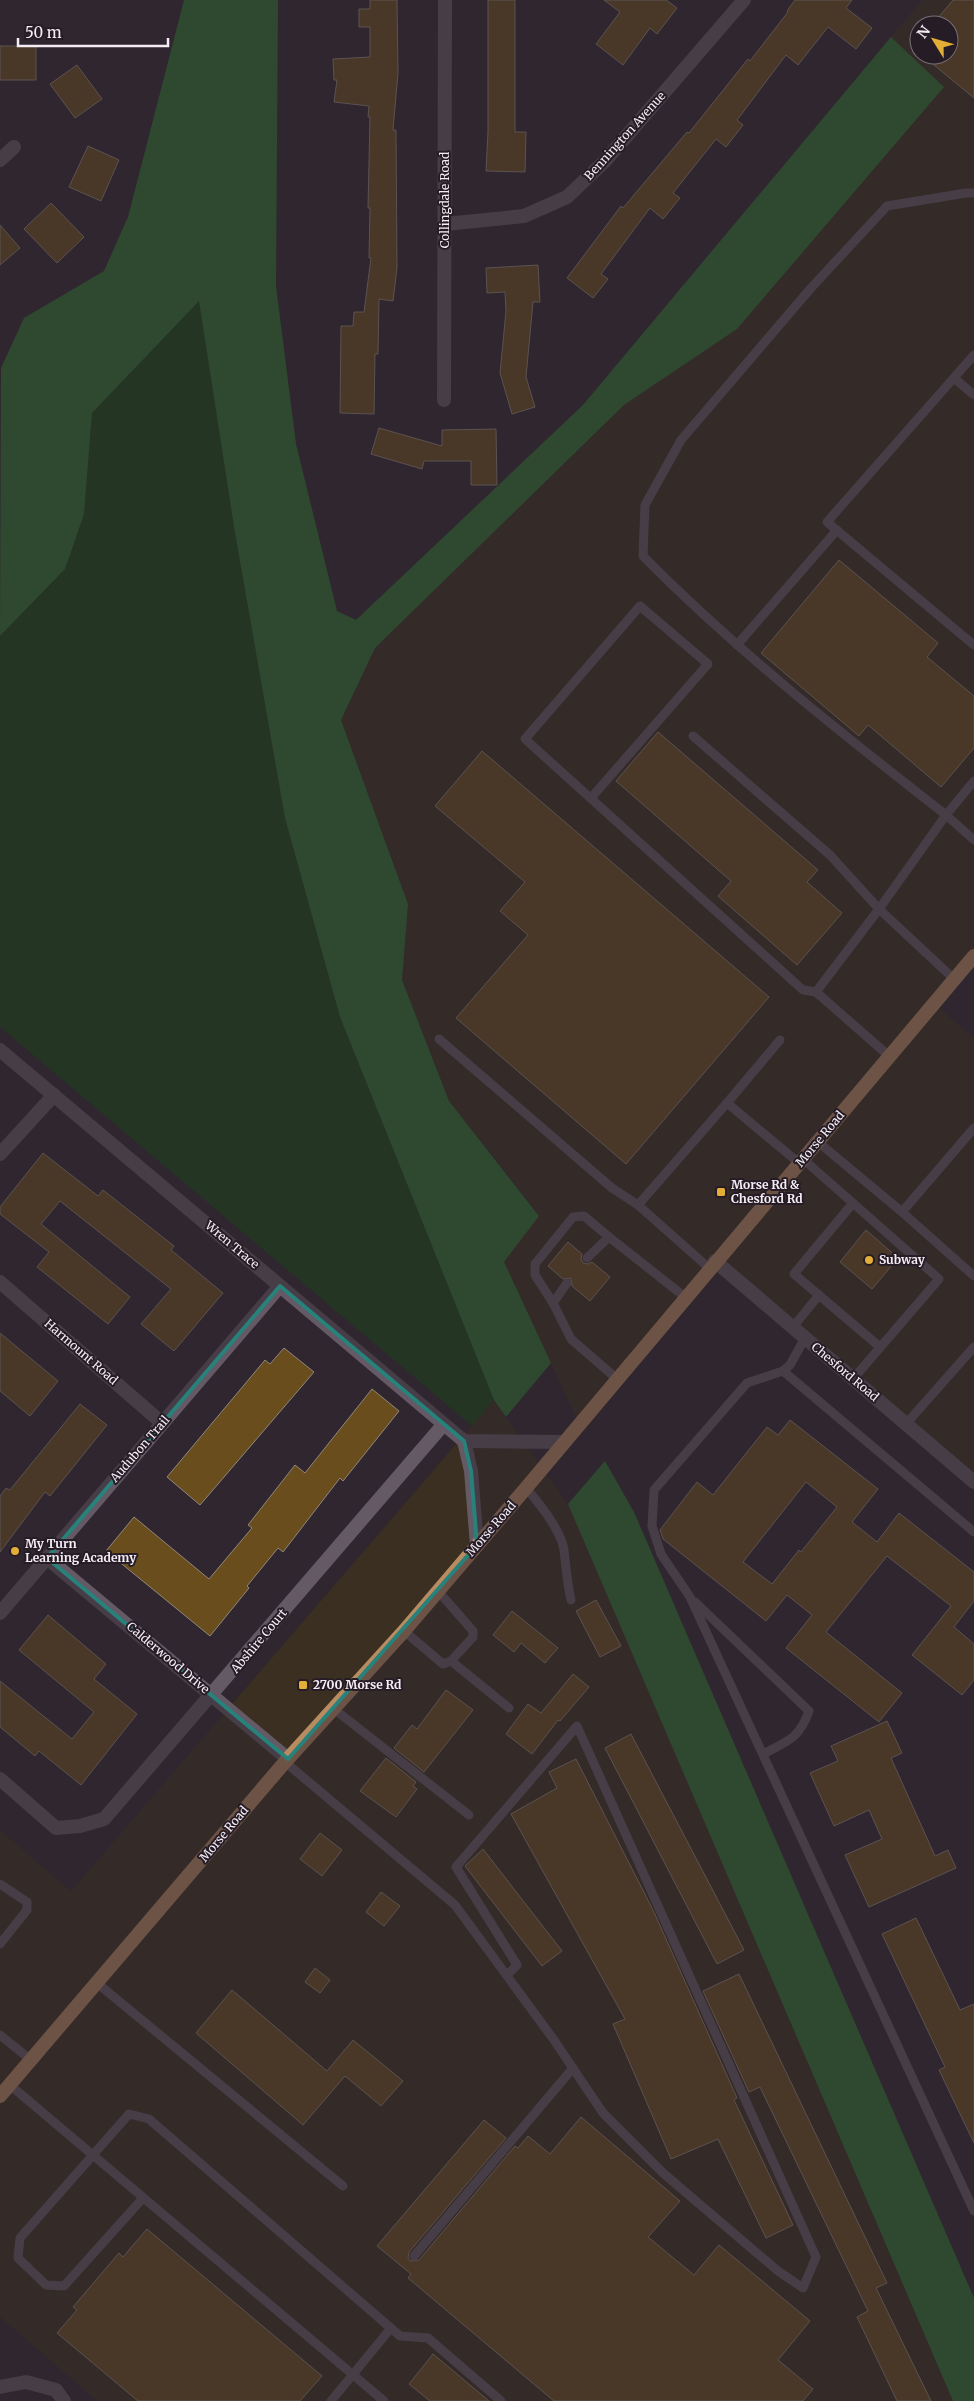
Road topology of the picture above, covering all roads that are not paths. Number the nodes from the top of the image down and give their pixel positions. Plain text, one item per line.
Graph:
1 (446, 0) edge
2 (744, 0) edge
3 (14, 147) dead end
4 (0, 160) edge
5 (974, 194) edge
6 (445, 224) junction
7 (974, 355) edge
8 (954, 378) junction
9 (974, 395) edge
10 (444, 400) dead end
11 (837, 530) junction
12 (974, 645) edge
13 (737, 646) junction
14 (693, 736) dead end
15 (974, 781) edge
16 (591, 798) junction
17 (946, 815) junction
18 (974, 840) edge
19 (879, 909) junction
20 (974, 956) edge
21 (954, 979) junction
22 (816, 992) junction
23 (439, 1039) dead end
24 (780, 1040) dead end
25 (0, 1050) edge
26 (889, 1056) junction
27 (54, 1095) junction
28 (727, 1103) junction
29 (974, 1128) edge
30 (818, 1142) junction
31 (0, 1154) edge
32 (801, 1161) junction
33 (853, 1204) junction
34 (638, 1205) junction
35 (902, 1212) junction
36 (609, 1237) junction
37 (587, 1258) dead end
38 (712, 1265) junction
39 (974, 1276) edge
40 (0, 1282) edge
41 (567, 1282) dead end
42 (280, 1286) junction
43 (820, 1295) junction
44 (685, 1297) junction
45 (553, 1303) junction
46 (792, 1327) junction
47 (806, 1338) junction
48 (880, 1347) junction
49 (974, 1347) edge
50 (783, 1371) junction
51 (616, 1379) junction
52 (853, 1379) junction
53 (162, 1423) junction
54 (906, 1424) junction
55 (443, 1425) junction
56 (464, 1441) junction
57 (564, 1442) junction
58 (974, 1482) edge
59 (526, 1488) junction
60 (974, 1532) edge
61 (477, 1545) junction
62 (47, 1558) junction
63 (438, 1591) junction
64 (690, 1597) junction
65 (570, 1600) dead end
66 (0, 1613) edge
67 (404, 1631) junction
68 (451, 1661) junction
69 (213, 1695) junction
70 (509, 1708) dead end
71 (334, 1709) junction
72 (763, 1754) junction
73 (287, 1760) junction
74 (0, 1778) edge
75 (469, 1815) dead end
76 (0, 1884) edge
77 (0, 1944) edge
78 (507, 1975) junction
79 (97, 1983) junction
80 (0, 2036) edge
81 (31, 2060) junction
82 (573, 2068) junction
83 (10, 2085) junction
84 (0, 2096) edge
85 (92, 2154) junction
86 (344, 2186) dead end
87 (143, 2198) junction
88 (974, 2211) edge
89 (414, 2256) dead end
90 (391, 2328) junction
91 (352, 2374) junction
92 (0, 2387) edge
93 (64, 2401) edge
94 (332, 2401) edge
95 (384, 2401) edge
96 (501, 2401) edge

1 - 6 street, Collingdale Road
2 - 6 street, Bennington Avenue
3 - 4 street
5 - 13 lane
6 - 10 street, Collingdale Road
7 - 8 lane
8 - 9 lane
8 - 11 lane
11 - 12 lane
11 - 13 lane
13 - 17 lane
14 - 19 lane
15 - 17 lane
16 - 16 lane
16 - 22 lane
17 - 18 lane
17 - 19 lane
19 - 21 lane
19 - 22 lane
20 - 21 main road, Morse Road
21 - 26 main road, Morse Road
22 - 26 lane
23 - 34 lane
24 - 28 lane
25 - 27 street, Wren Trace
26 - 30 main road, Morse Road
27 - 31 street
27 - 42 street, Wren Trace
28 - 32 lane
28 - 34 lane
29 - 35 lane
30 - 32 main road, Morse Road
30 - 35 lane
32 - 33 lane
32 - 38 main road, Morse Road
33 - 43 lane
33 - 48 lane
34 - 38 lane
35 - 39 lane
36 - 37 lane
36 - 44 lane
36 - 45 lane
38 - 44 main road, Morse Road
38 - 46 street, Chesford Road
40 - 53 street, Harmount Road
41 - 45 lane
42 - 53 street, Audubon Trail
42 - 55 street, Wren Trace
43 - 46 lane
43 - 48 lane
44 - 51 main road, Morse Road
45 - 51 lane
46 - 47 street, Chesford Road
47 - 50 lane
47 - 52 street, Chesford Road
48 - 52 lane
49 - 54 lane
50 - 60 lane
50 - 64 lane
51 - 57 main road, Morse Road
52 - 54 street, Chesford Road
53 - 62 street, Audubon Trail
54 - 58 street, Chesford Road
55 - 56 street, Wren Trace
55 - 69 street, Abshire Court
56 - 57 street
56 - 61 street
57 - 59 main road, Morse Road
59 - 61 main road, Morse Road
59 - 65 lane
61 - 63 main road, Morse Road
62 - 66 street, Audubon Trail
62 - 69 street, Calderwood Drive
63 - 67 main road, Morse Road
63 - 68 lane
64 - 72 lane
64 - 72 lane
67 - 68 lane
67 - 71 main road, Morse Road
68 - 70 lane
69 - 73 street, Calderwood Drive
69 - 74 street, Abshire Court
71 - 73 main road, Morse Road
71 - 75 lane
72 - 88 lane
73 - 78 lane
73 - 79 main road, Morse Road
76 - 77 lane
78 - 82 lane
78 - 82 lane
79 - 81 main road, Morse Road
79 - 86 lane
80 - 81 lane
81 - 83 main road, Morse Road
82 - 89 lane
83 - 84 main road, Morse Road
83 - 85 lane
85 - 87 lane
85 - 87 lane
85 - 90 lane
87 - 91 lane
90 - 91 lane
90 - 96 lane
91 - 94 lane
91 - 95 lane
92 - 93 street

